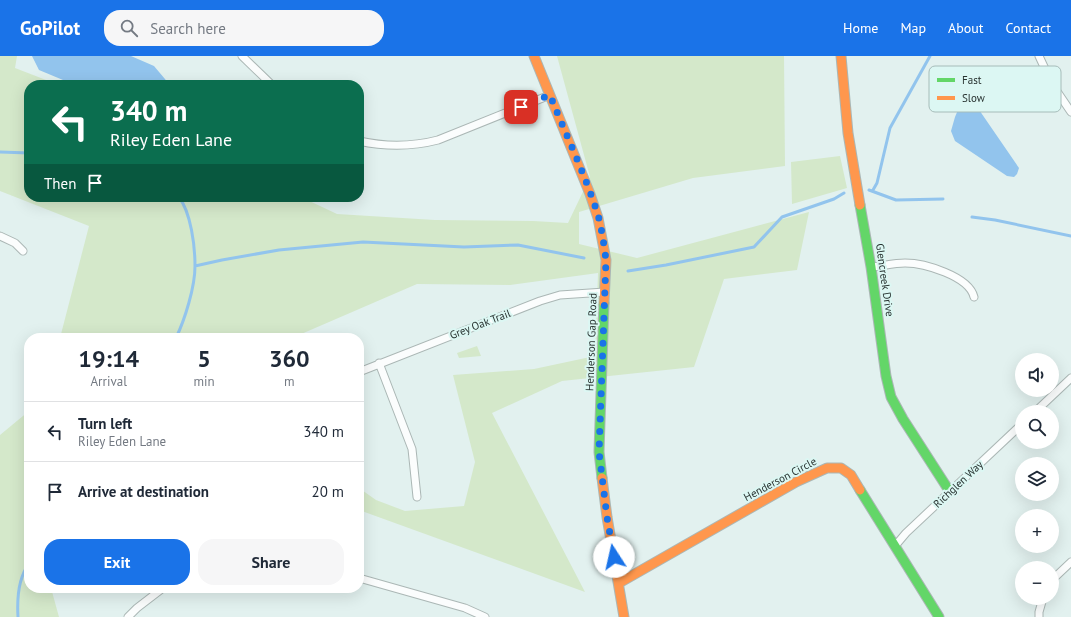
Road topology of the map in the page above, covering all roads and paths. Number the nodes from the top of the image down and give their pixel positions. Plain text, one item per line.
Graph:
1 (242, 56) edge
2 (534, 56) edge
3 (841, 56) edge
4 (1039, 56) edge
5 (1044, 66) edge
6 (267, 80) edge
7 (550, 95) junction
8 (1061, 97) edge
9 (1071, 112) edge
10 (364, 142) edge
11 (0, 236) edge
12 (22, 251) dead end
13 (871, 267) junction
14 (605, 292) junction
15 (974, 297) dead end
16 (379, 364) junction
17 (364, 370) edge
18 (1071, 378) edge
19 (1042, 405) edge
20 (1015, 431) edge
21 (950, 492) junction
22 (417, 497) dead end
23 (895, 546) junction
24 (1071, 562) edge
25 (1059, 573) edge
26 (364, 579) edge
27 (619, 583) junction
28 (156, 593) edge
29 (1041, 605) edge
30 (128, 617) edge
31 (485, 617) edge
32 (624, 617) edge
33 (939, 617) edge
34 (1039, 617) edge

1 - 6 street
2 - 7 street, Henderson Gap Road
3 - 13 street, Glencreek Drive
4 - 5 street
7 - 10 street
7 - 14 street, Henderson Gap Road
8 - 9 street
11 - 12 street
13 - 15 street
13 - 21 street, Glencreek Drive
14 - 16 street, Grey Oak Trail
14 - 27 street, Henderson Gap Road
16 - 17 street, Grey Oak Trail
16 - 22 street
18 - 19 street
20 - 21 street, Richglen Way
21 - 23 street, Richglen Way
23 - 27 street, Henderson Circle
23 - 33 street, Henderson Circle
24 - 25 street
26 - 31 street
27 - 32 street, Henderson Gap Road
28 - 30 street
29 - 34 street

